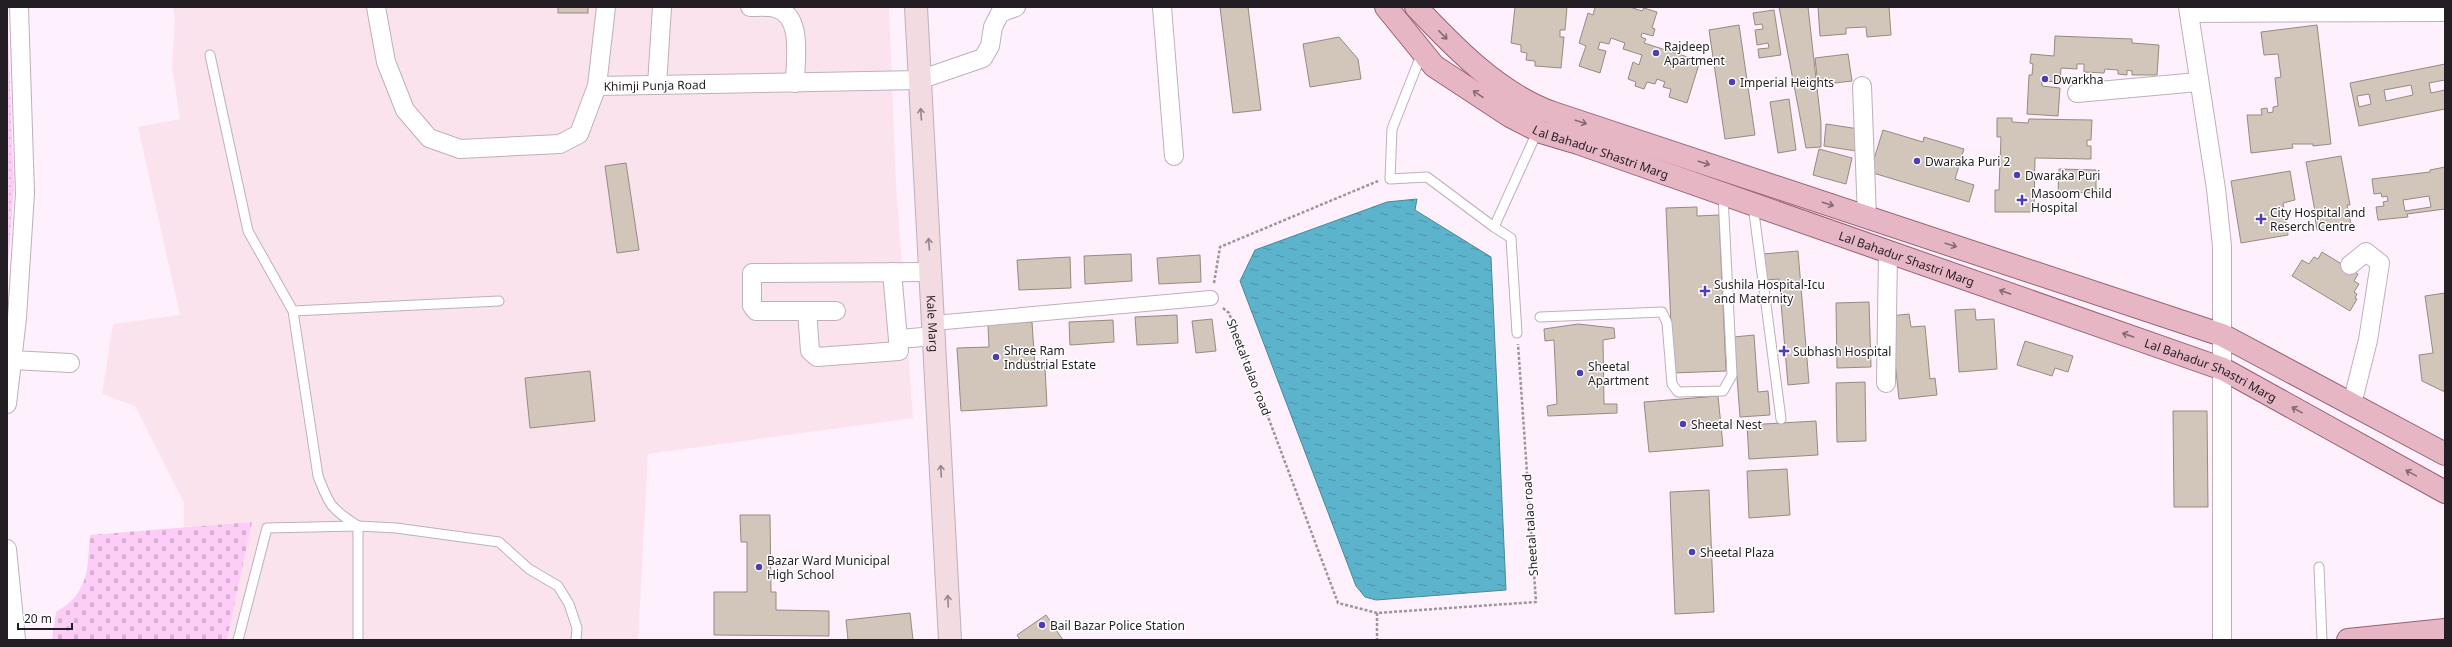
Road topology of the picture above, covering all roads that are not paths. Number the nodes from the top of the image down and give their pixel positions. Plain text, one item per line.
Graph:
1 (19, 7) edge
2 (376, 7) edge
3 (606, 7) edge
4 (662, 7) edge
5 (750, 7) edge
6 (916, 7) edge
7 (1016, 7) edge
8 (1162, 7) edge
9 (1386, 7) edge
10 (1416, 7) edge
11 (2189, 10) edge
12 (2445, 12) edge
13 (1423, 52) junction
14 (210, 55) dead end
15 (919, 80) junction
16 (2198, 82) junction
17 (795, 83) junction
18 (657, 85) junction
19 (597, 86) junction
20 (1862, 86) dead end
21 (2077, 93) dead end
22 (1541, 120) junction
23 (1174, 156) dead end
24 (1723, 193) junction
25 (1753, 204) junction
26 (1867, 217) junction
27 (1494, 227) junction
28 (1888, 251) junction
29 (2350, 265) dead end
30 (892, 272) junction
31 (931, 272) junction
32 (1211, 298) road end
33 (499, 301) dead end
34 (293, 311) junction
35 (807, 311) junction
36 (836, 311) dead end
37 (1540, 317) dead end
38 (935, 329) junction
39 (1517, 333) road end
40 (2222, 335) junction
41 (899, 339) junction
42 (12, 360) junction
43 (70, 363) dead end
44 (2223, 369) junction
45 (1886, 383) dead end
46 (7, 404) edge
47 (2352, 404) junction
48 (1782, 419) dead end
49 (2445, 454) edge
50 (2445, 492) edge
51 (358, 526) junction
52 (7, 549) edge
53 (2319, 567) dead end
54 (2445, 630) edge
55 (16, 640) edge
56 (238, 640) edge
57 (358, 640) edge
58 (576, 640) edge
59 (950, 640) edge
60 (2222, 640) edge
61 (2322, 640) edge
62 (2348, 640) edge

1 - 42 street
2 - 19 street, Khimji Punja Road
3 - 19 street
4 - 18 street
5 - 17 street
6 - 15 main road, Kale Marg
7 - 15 street, Khimji Punja Road
8 - 23 street
9 - 13 main road, Lal Bahadur Shastri Marg
10 -> 22 main road, Lal Bahadur Shastri Marg
11 - 12 street
11 - 16 street
22 -> 13 main road, Lal Bahadur Shastri Marg
13 - 27 lane
14 - 34 lane
15 - 17 street, Khimji Punja Road
31 -> 15 main road, Kale Marg
16 - 21 street
16 - 40 street
17 - 18 street, Khimji Punja Road
18 - 19 street, Khimji Punja Road
20 - 26 street
22 - 24 main road, Lal Bahadur Shastri Marg
22 -> 26 main road, Lal Bahadur Shastri Marg
22 - 27 lane
24 - 25 main road, Lal Bahadur Shastri Marg
24 - 37 lane
25 - 28 main road, Lal Bahadur Shastri Marg
25 - 48 lane
26 -> 40 main road, Lal Bahadur Shastri Marg
27 - 39 lane
44 -> 28 main road, Lal Bahadur Shastri Marg
28 - 45 street
29 - 47 street
30 - 31 street
30 - 35 street
30 - 41 street
31 - 38 main road, Kale Marg
32 - 38 street
33 - 34 lane
34 - 51 lane
35 - 36 street
35 - 41 street
38 - 41 street
59 -> 38 main road, Kale Marg
40 - 44 street
40 - 47 main road, Lal Bahadur Shastri Marg
42 - 43 street
42 - 46 street
50 -> 44 main road, Lal Bahadur Shastri Marg
44 - 60 street
47 - 49 main road, Lal Bahadur Shastri Marg
51 - 56 lane
51 - 57 lane
51 - 58 lane
52 - 55 street
53 - 61 lane
54 - 62 main road

